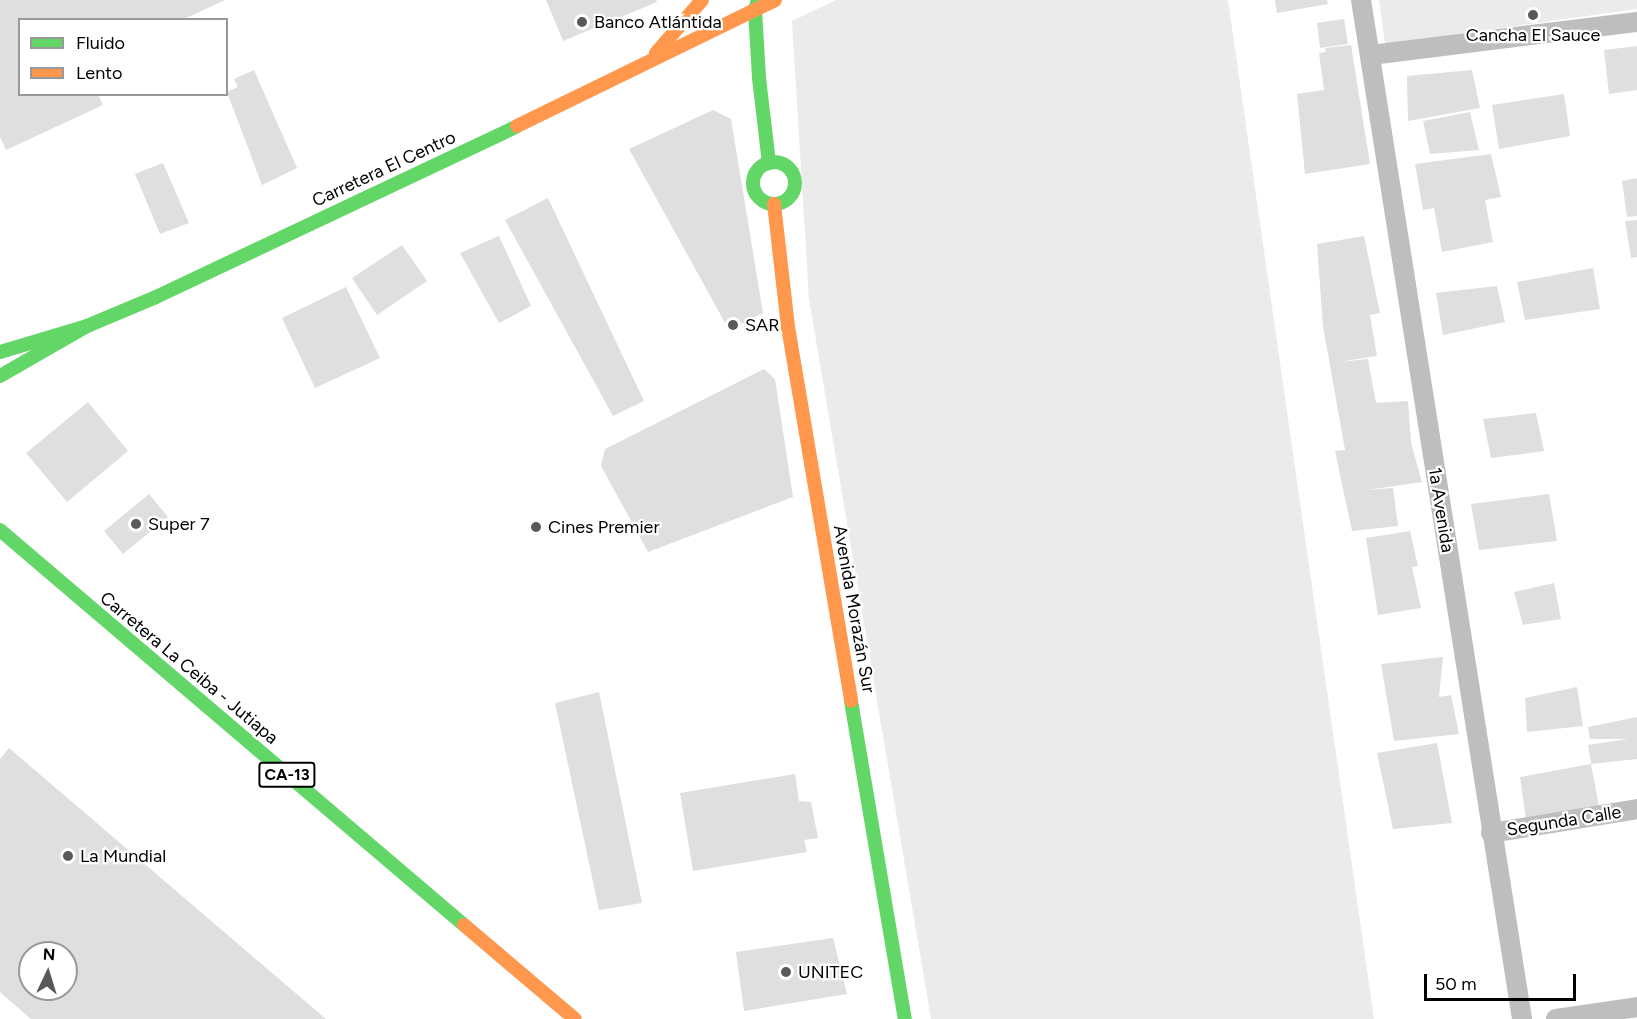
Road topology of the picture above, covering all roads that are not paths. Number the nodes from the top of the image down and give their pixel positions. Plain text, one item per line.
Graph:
1 (702, 0) edge
2 (775, 0) edge
3 (1361, 0) edge
4 (757, 5) edge
5 (1637, 22) edge
6 (1371, 56) junction
7 (647, 63) junction
8 (769, 163) junction
9 (774, 204) junction
10 (87, 326) junction
11 (0, 352) edge
12 (0, 376) edge
13 (0, 530) edge
14 (1637, 809) edge
15 (1491, 833) junction
16 (1637, 1007) edge
17 (575, 1019) edge
18 (905, 1019) edge
19 (1522, 1019) edge
20 (1556, 1019) edge

1 - 7 main road
2 - 4 main road, Carretera El Centro
3 - 6 street, 1a Avenida
4 - 7 main road, Carretera El Centro
4 - 8 main road
5 - 6 street
6 - 15 street, 1a Avenida
7 - 10 main road, Carretera El Centro
8 - 9 main road
8 - 9 main road
9 - 18 main road, Avenida Morazán Sur
10 - 11 main road, Carretera El Centro
10 - 12 main road
13 - 17 main road, Carretera La Ceiba - Jutiapa / CA-13
14 - 15 street, Segunda Calle
15 - 19 street, 1a Avenida
16 - 20 street

